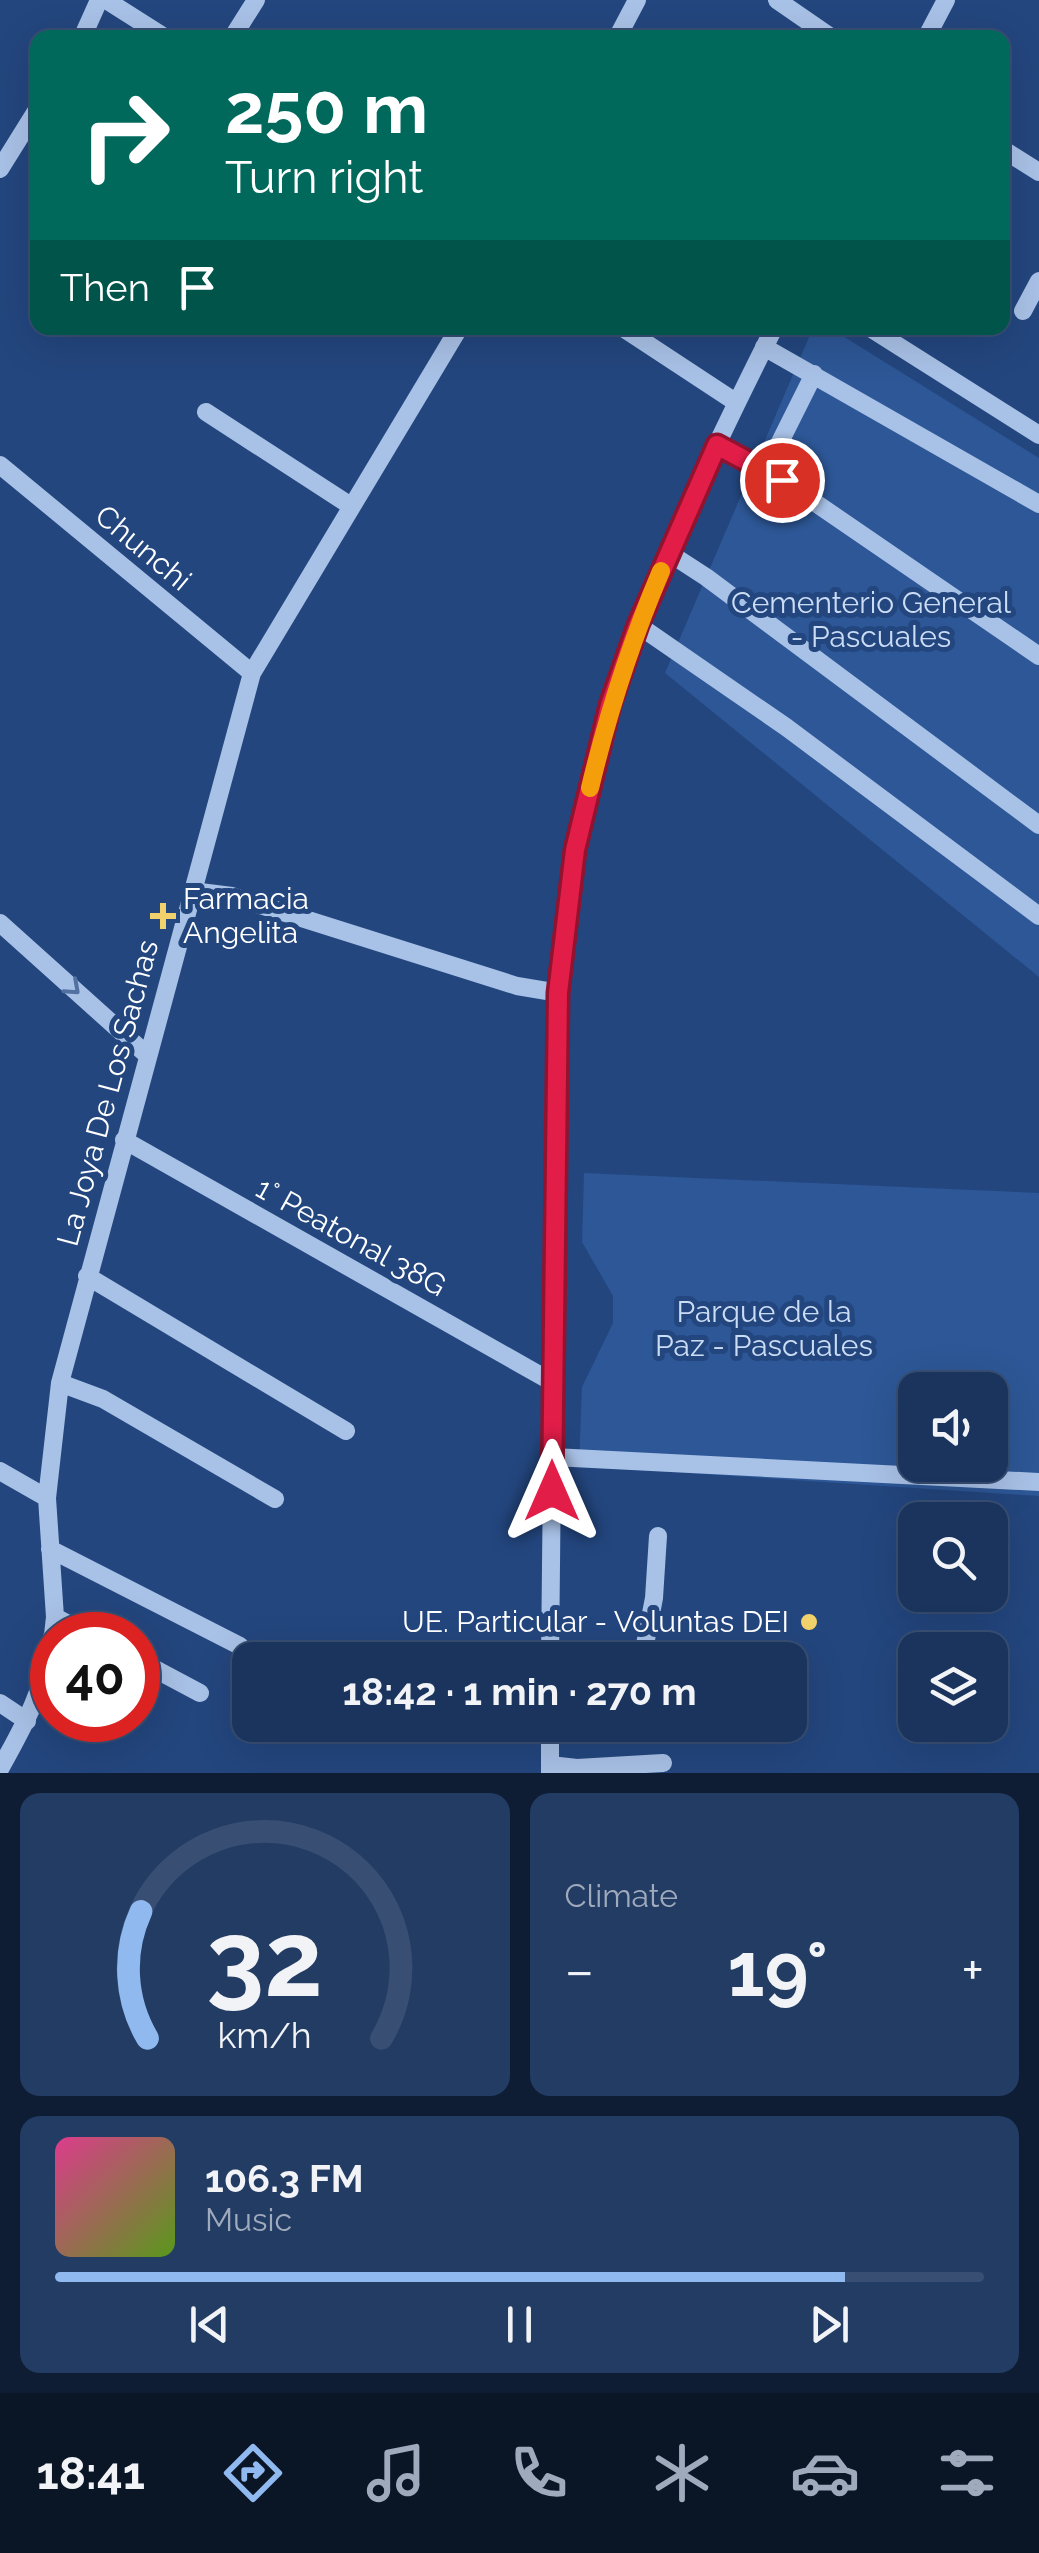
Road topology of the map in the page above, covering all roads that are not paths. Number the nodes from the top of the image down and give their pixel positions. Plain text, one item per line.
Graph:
1 (103, 0) edge
2 (256, 0) edge
3 (637, 0) edge
4 (777, 0) edge
5 (946, 0) edge
6 (86, 30) edge
7 (153, 30) edge
8 (237, 30) edge
9 (622, 30) edge
10 (820, 30) edge
11 (930, 30) edge
12 (30, 121) edge
13 (1010, 154) edge
14 (0, 168) edge
15 (1039, 172) edge
16 (1039, 281) edge
17 (1023, 312) dead end
18 (455, 335) edge
19 (634, 335) edge
20 (770, 335) edge
21 (881, 335) edge
22 (764, 347) junction
23 (814, 374) junction
24 (737, 403) junction
25 (206, 412) dead end
26 (1039, 435) edge
27 (717, 445) junction
28 (0, 464) edge
29 (766, 470) junction
30 (1039, 504) edge
31 (351, 506) junction
32 (669, 553) junction
33 (638, 625) junction
34 (1039, 656) edge
35 (252, 674) junction
36 (1039, 825) edge
37 (192, 890) junction
38 (1039, 916) edge
39 (0, 923) edge
40 (558, 993) junction
41 (146, 1054) junction
42 (124, 1140) junction
43 (87, 1276) junction
44 (552, 1382) junction
45 (60, 1383) junction
46 (346, 1431) dead end
47 (553, 1458) junction
48 (0, 1471) edge
49 (1039, 1482) edge
50 (47, 1498) junction
51 (275, 1500) dead end
52 (658, 1536) dead end
53 (50, 1550) junction
54 (52, 1612) edge
55 (232, 1642) edge
56 (550, 1642) edge
57 (645, 1642) edge
58 (160, 1672) edge
59 (200, 1693) dead end
60 (0, 1704) edge
61 (30, 1714) edge
62 (27, 1721) junction
63 (550, 1742) edge
64 (663, 1763) dead end
65 (0, 1769) edge
66 (550, 1769) edge

1 - 6 street
1 - 7 street
2 - 8 street
3 - 9 street
4 - 10 street
5 - 11 street
12 - 14 street
13 - 15 street
16 - 17 street
18 - 31 street, La Joya De Los Sachas
19 - 24 street
20 - 22 street
21 - 26 street
22 - 23 street
22 - 24 street
23 - 29 street
23 - 30 street
24 - 27 street
25 - 31 street
27 - 29 street
27 - 32 street
28 - 35 street, Chunchi
29 - 34 street
31 - 35 street, La Joya De Los Sachas
32 - 33 street
32 - 36 street
33 - 38 street
33 - 40 street
35 - 37 street, La Joya De Los Sachas
37 - 40 street
37 - 41 street, La Joya De Los Sachas
39 -> 41 street
40 - 44 street
41 - 42 street, La Joya De Los Sachas
42 - 43 street, La Joya De Los Sachas
42 - 44 street, 1° Peatonal 38G
43 - 45 street, La Joya De Los Sachas
43 - 46 street
44 - 47 street
45 - 50 street, La Joya De Los Sachas
45 - 51 street
47 - 49 street
47 - 56 street
48 - 50 street
50 - 53 street, La Joya De Los Sachas
52 - 57 street
53 - 54 street, La Joya De Los Sachas
53 - 55 street
58 - 59 street
60 - 62 street
61 - 62 street, La Joya De Los Sachas
62 - 65 street, La Joya De Los Sachas
63 - 66 street
64 - 66 street

